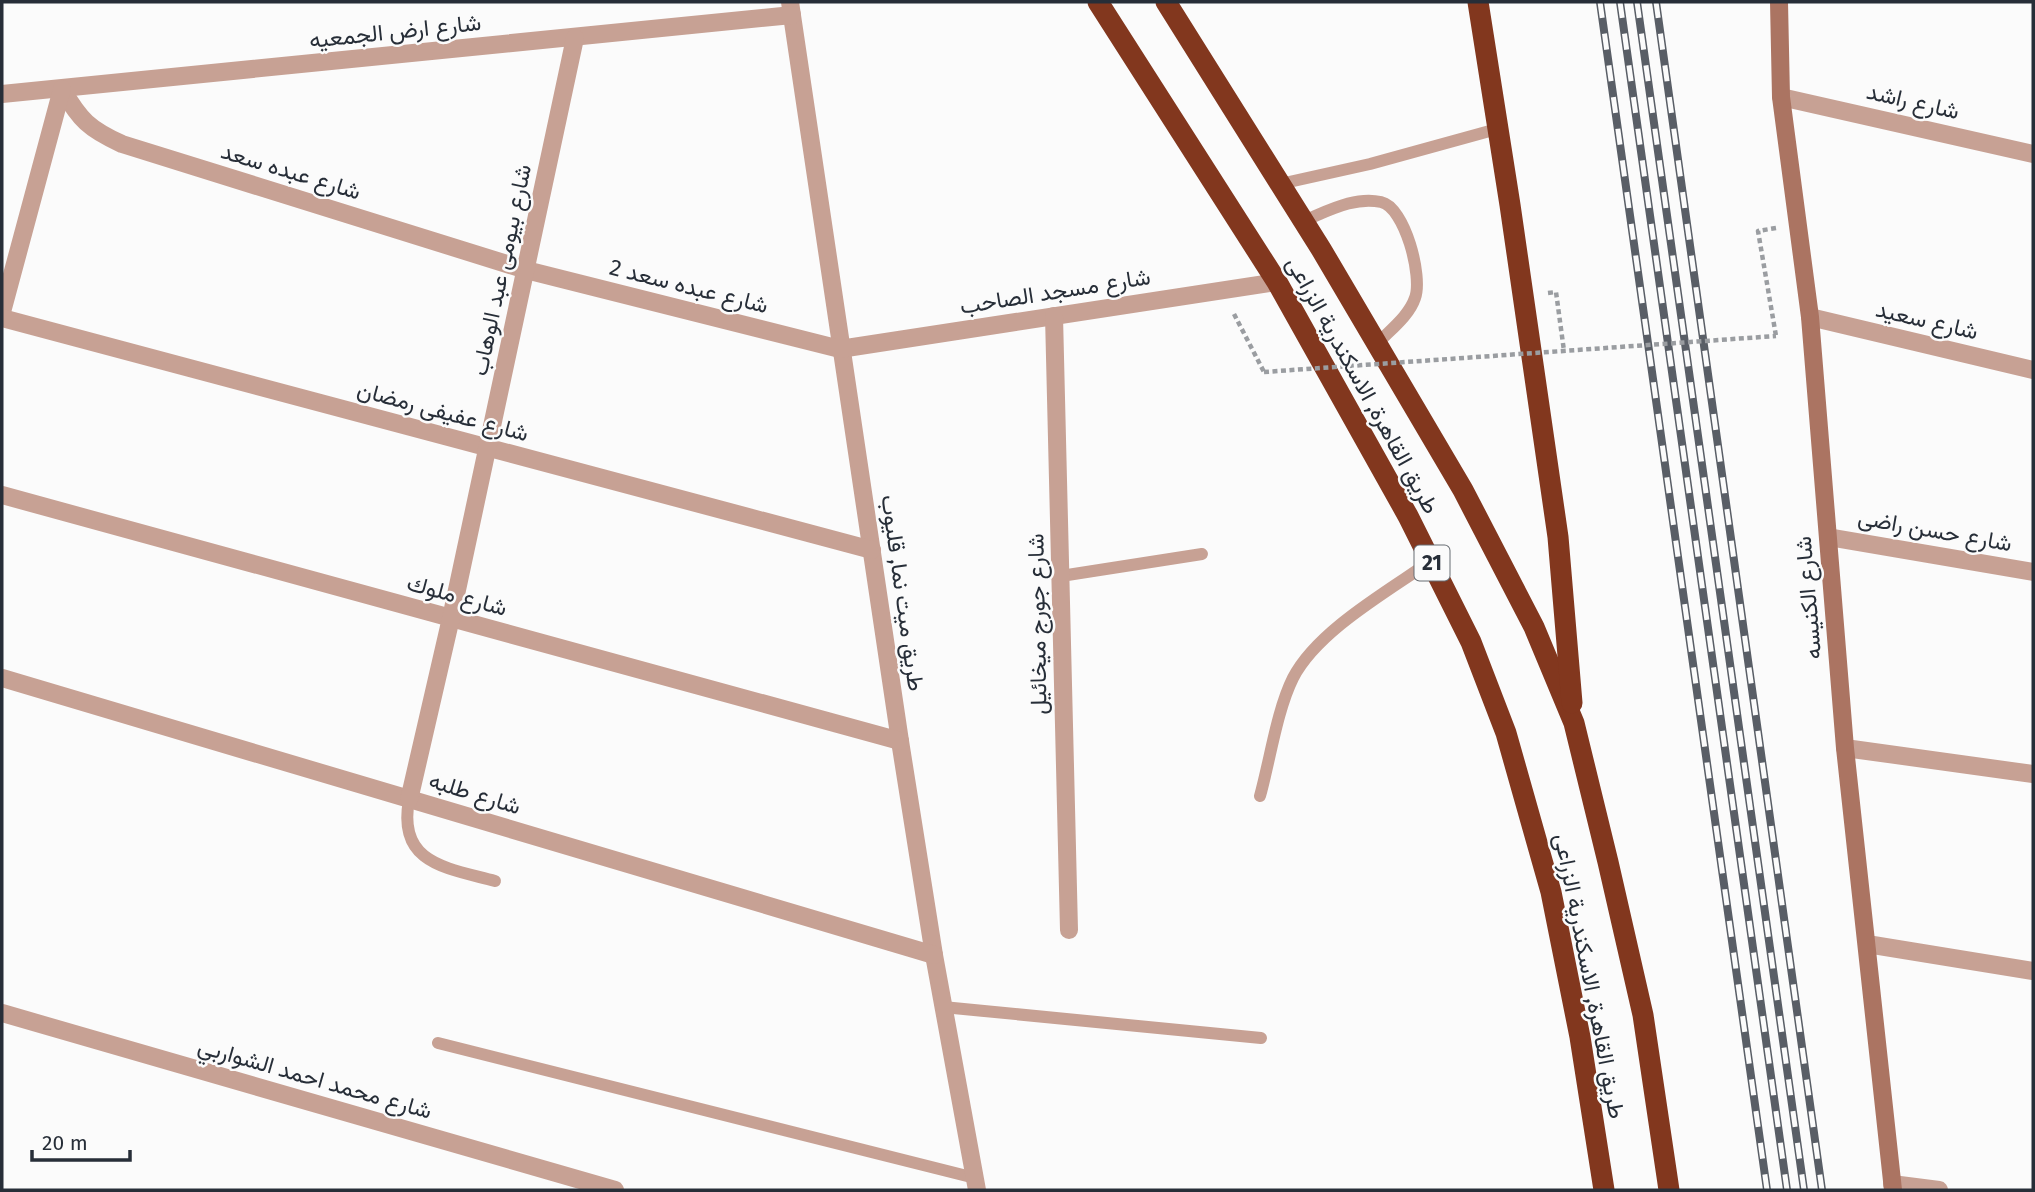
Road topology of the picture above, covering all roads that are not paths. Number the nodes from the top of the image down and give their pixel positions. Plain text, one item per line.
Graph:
1 (1098, 2) edge
2 (1166, 2) edge
3 (1478, 2) edge
4 (1779, 2) edge
5 (791, 8) edge
6 (576, 38) junction
7 (62, 89) junction
8 (2, 93) edge
9 (1781, 97) junction
10 (1497, 129) junction
11 (2033, 154) edge
12 (1280, 184) junction
13 (1303, 220) junction
14 (526, 270) junction
15 (1277, 282) junction
16 (2, 312) edge
17 (1054, 316) junction
18 (1810, 317) junction
19 (2, 318) edge
20 (1377, 344) junction
21 (840, 349) junction
22 (2033, 370) edge
23 (487, 448) junction
24 (2, 495) edge
25 (1828, 537) junction
26 (872, 550) junction
27 (1202, 554) dead end
28 (1431, 561) junction
29 (2033, 572) edge
30 (1061, 576) junction
31 (451, 618) junction
32 (2, 678) edge
33 (1574, 723) junction
34 (900, 741) junction
35 (1846, 748) junction
36 (2033, 774) edge
37 (1260, 796) dead end
38 (409, 800) junction
39 (495, 881) dead end
40 (1069, 930) dead end
41 (1867, 944) junction
42 (934, 955) junction
43 (2033, 971) edge
44 (943, 1007) junction
45 (2, 1013) edge
46 (1261, 1038) dead end
47 (438, 1043) dead end
48 (976, 1184) edge
49 (1892, 1187) edge
50 (615, 1190) edge
51 (1604, 1190) edge
52 (1669, 1190) edge
53 (1939, 1190) edge

1 - 15 highway, طريق القاهرة, الاسكندرية الزراعى / 21
2 - 12 highway, طريق القاهرة, الاسكندرية الزراعى
3 - 10 highway
4 - 9 main road, شارع الكنيسه
5 - 6 street, شارع ارض الجمعيه
5 - 21 street, طريق ميت نما, قليوب
6 - 7 street, شارع ارض الجمعيه
6 - 14 street, شارع بيومى عبد الوهاب
7 - 8 street, شارع ارض الجمعيه
7 - 14 street, شارع عبده سعد
7 - 16 street
9 - 11 street, شارع راشد
9 - 18 main road, شارع الكنيسه
10 - 12 lane
10 - 33 highway
12 - 13 highway, طريق القاهرة, الاسكندرية الزراعى
13 - 20 highway, طريق القاهرة, الاسكندرية الزراعى
13 - 20 lane
14 - 21 street, شارع عبده سعد 2
14 - 23 street, شارع بيومى عبد الوهاب
15 - 17 street, شارع مسجد الصاحب
15 - 28 highway, طريق القاهرة, الاسكندرية الزراعى / 21
17 - 21 street, شارع مسجد الصاحب
17 - 30 street, شارع جورج ميخائيل
18 - 22 street, شارع سعيد
18 - 25 main road, شارع الكنيسه
19 - 23 street, شارع عفيفى رمضان
20 - 33 highway, طريق القاهرة, الاسكندرية الزراعى
21 - 26 street, طريق ميت نما, قليوب
23 - 26 street, شارع عفيفى رمضان
23 - 31 street, شارع بيومى عبد الوهاب
24 - 31 street, شارع ملوك
25 - 29 street, شارع حسن راضى
25 - 35 main road, شارع الكنيسه
26 - 34 street, طريق ميت نما, قليوب
27 - 30 lane
28 - 37 lane
28 - 51 highway, طريق القاهرة, الاسكندرية الزراعى / 21
30 - 40 street, شارع جورج ميخائيل
31 - 34 street, شارع ملوك
31 - 38 street, شارع بيومى عبد الوهاب
32 - 38 street, شارع طلبه
33 - 52 highway, طريق القاهرة, الاسكندرية الزراعى
34 - 42 street, طريق ميت نما, قليوب
35 - 36 street
35 - 41 main road, شارع الكنيسه
38 - 39 lane
38 - 42 street, شارع طلبه
41 - 43 street
41 - 49 main road, شارع الكنيسه
42 - 44 street, طريق ميت نما, قليوب
44 - 46 lane
44 - 48 street, طريق ميت نما, قليوب
45 - 50 street, شارع محمد احمد الشواربي
47 - 48 lane
49 - 53 street

